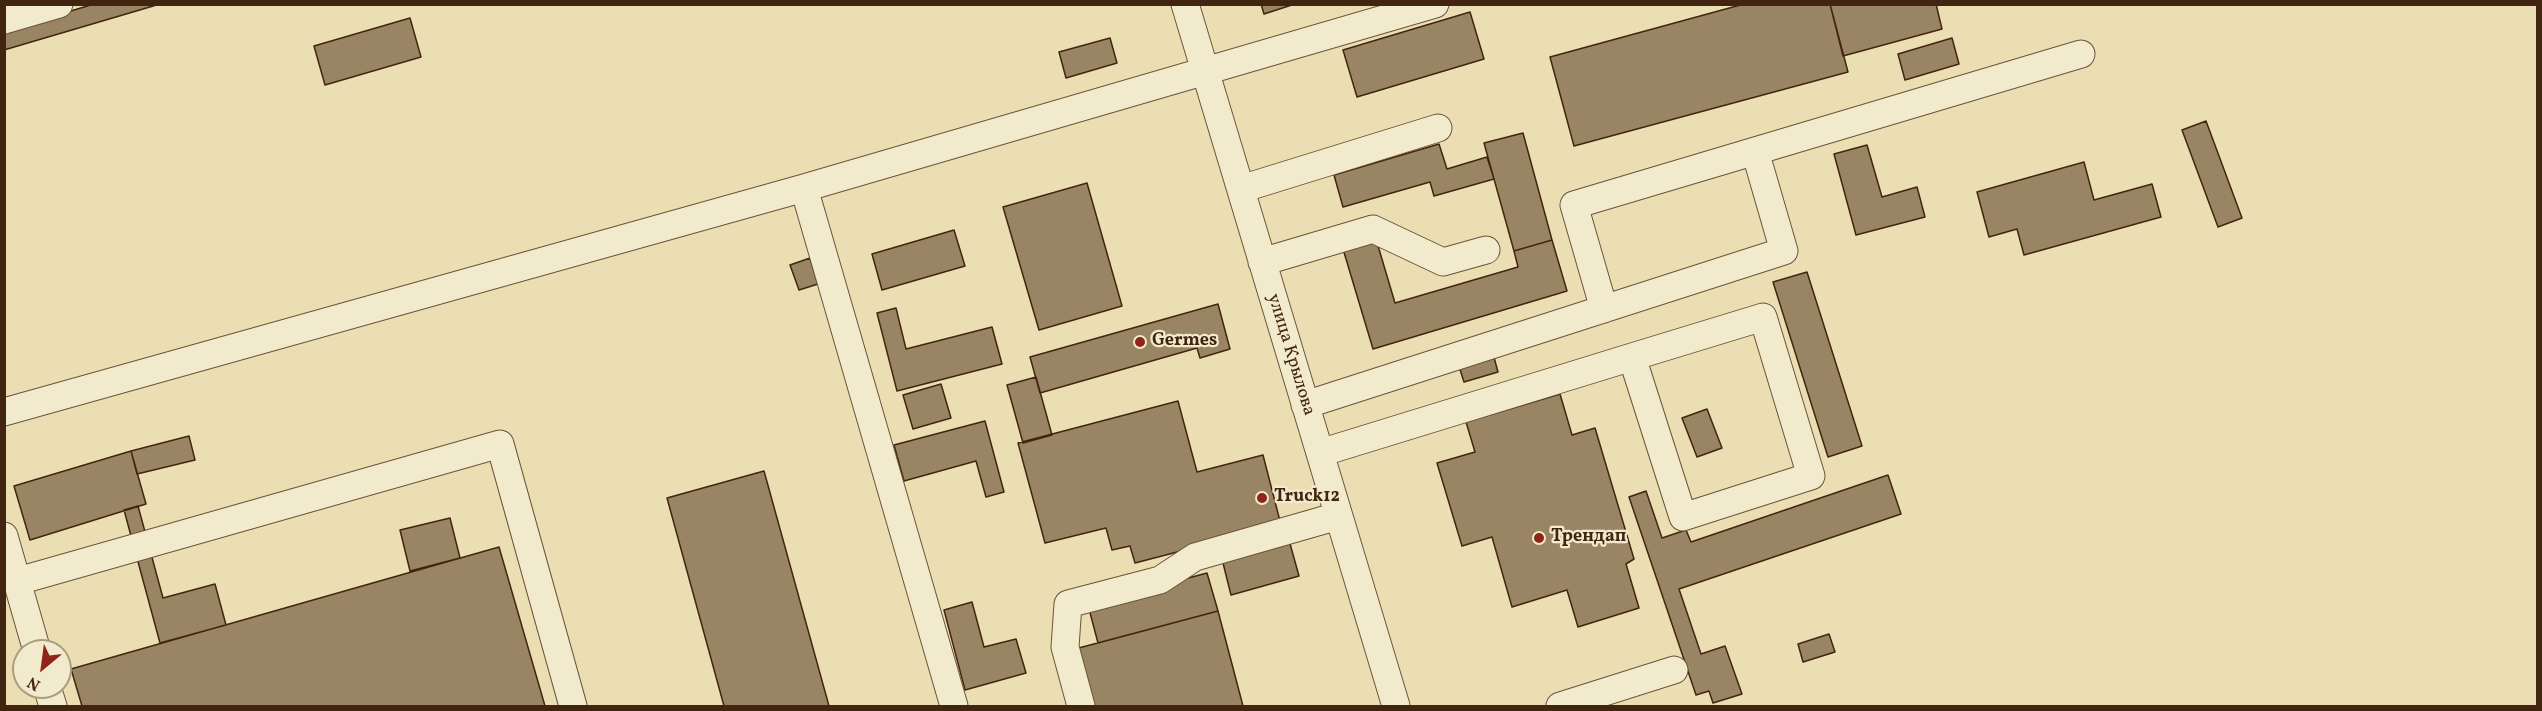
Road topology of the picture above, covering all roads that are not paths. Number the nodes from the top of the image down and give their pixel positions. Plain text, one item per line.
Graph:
1 (58, 4) edge
2 (1185, 4) edge
3 (1435, 4) edge
4 (4, 20) edge
5 (2081, 54) dead end
6 (1206, 73) junction
7 (1438, 128) dead end
8 (1755, 151) junction
9 (804, 188) junction
10 (1240, 189) junction
11 (1486, 250) dead end
12 (1262, 262) junction
13 (1604, 309) junction
14 (1632, 357) junction
15 (1305, 405) junction
16 (4, 412) edge
17 (1320, 453) junction
18 (1338, 516) junction
19 (4, 536) edge
20 (18, 581) junction
21 (34, 639) edge
22 (1674, 670) dead end
23 (573, 706) edge
24 (954, 706) edge
25 (1081, 706) edge
26 (1396, 706) edge
27 (1560, 706) edge

1 - 4 street
2 - 6 street, улица Крылова
3 - 6 street
5 - 8 street
6 - 9 street
6 - 10 street, улица Крылова
7 - 10 street
8 - 13 street
8 - 13 street
9 - 16 street
9 - 24 street
10 - 12 street, улица Крылова
11 - 12 street
12 - 15 street, улица Крылова
13 - 15 street
14 - 14 street
14 - 17 street
15 - 17 street, улица Крылова
17 - 18 street, улица Крылова
18 - 25 street
18 - 26 street, улица Крылова
19 - 20 street
20 - 21 street
20 - 23 street
22 - 27 street

